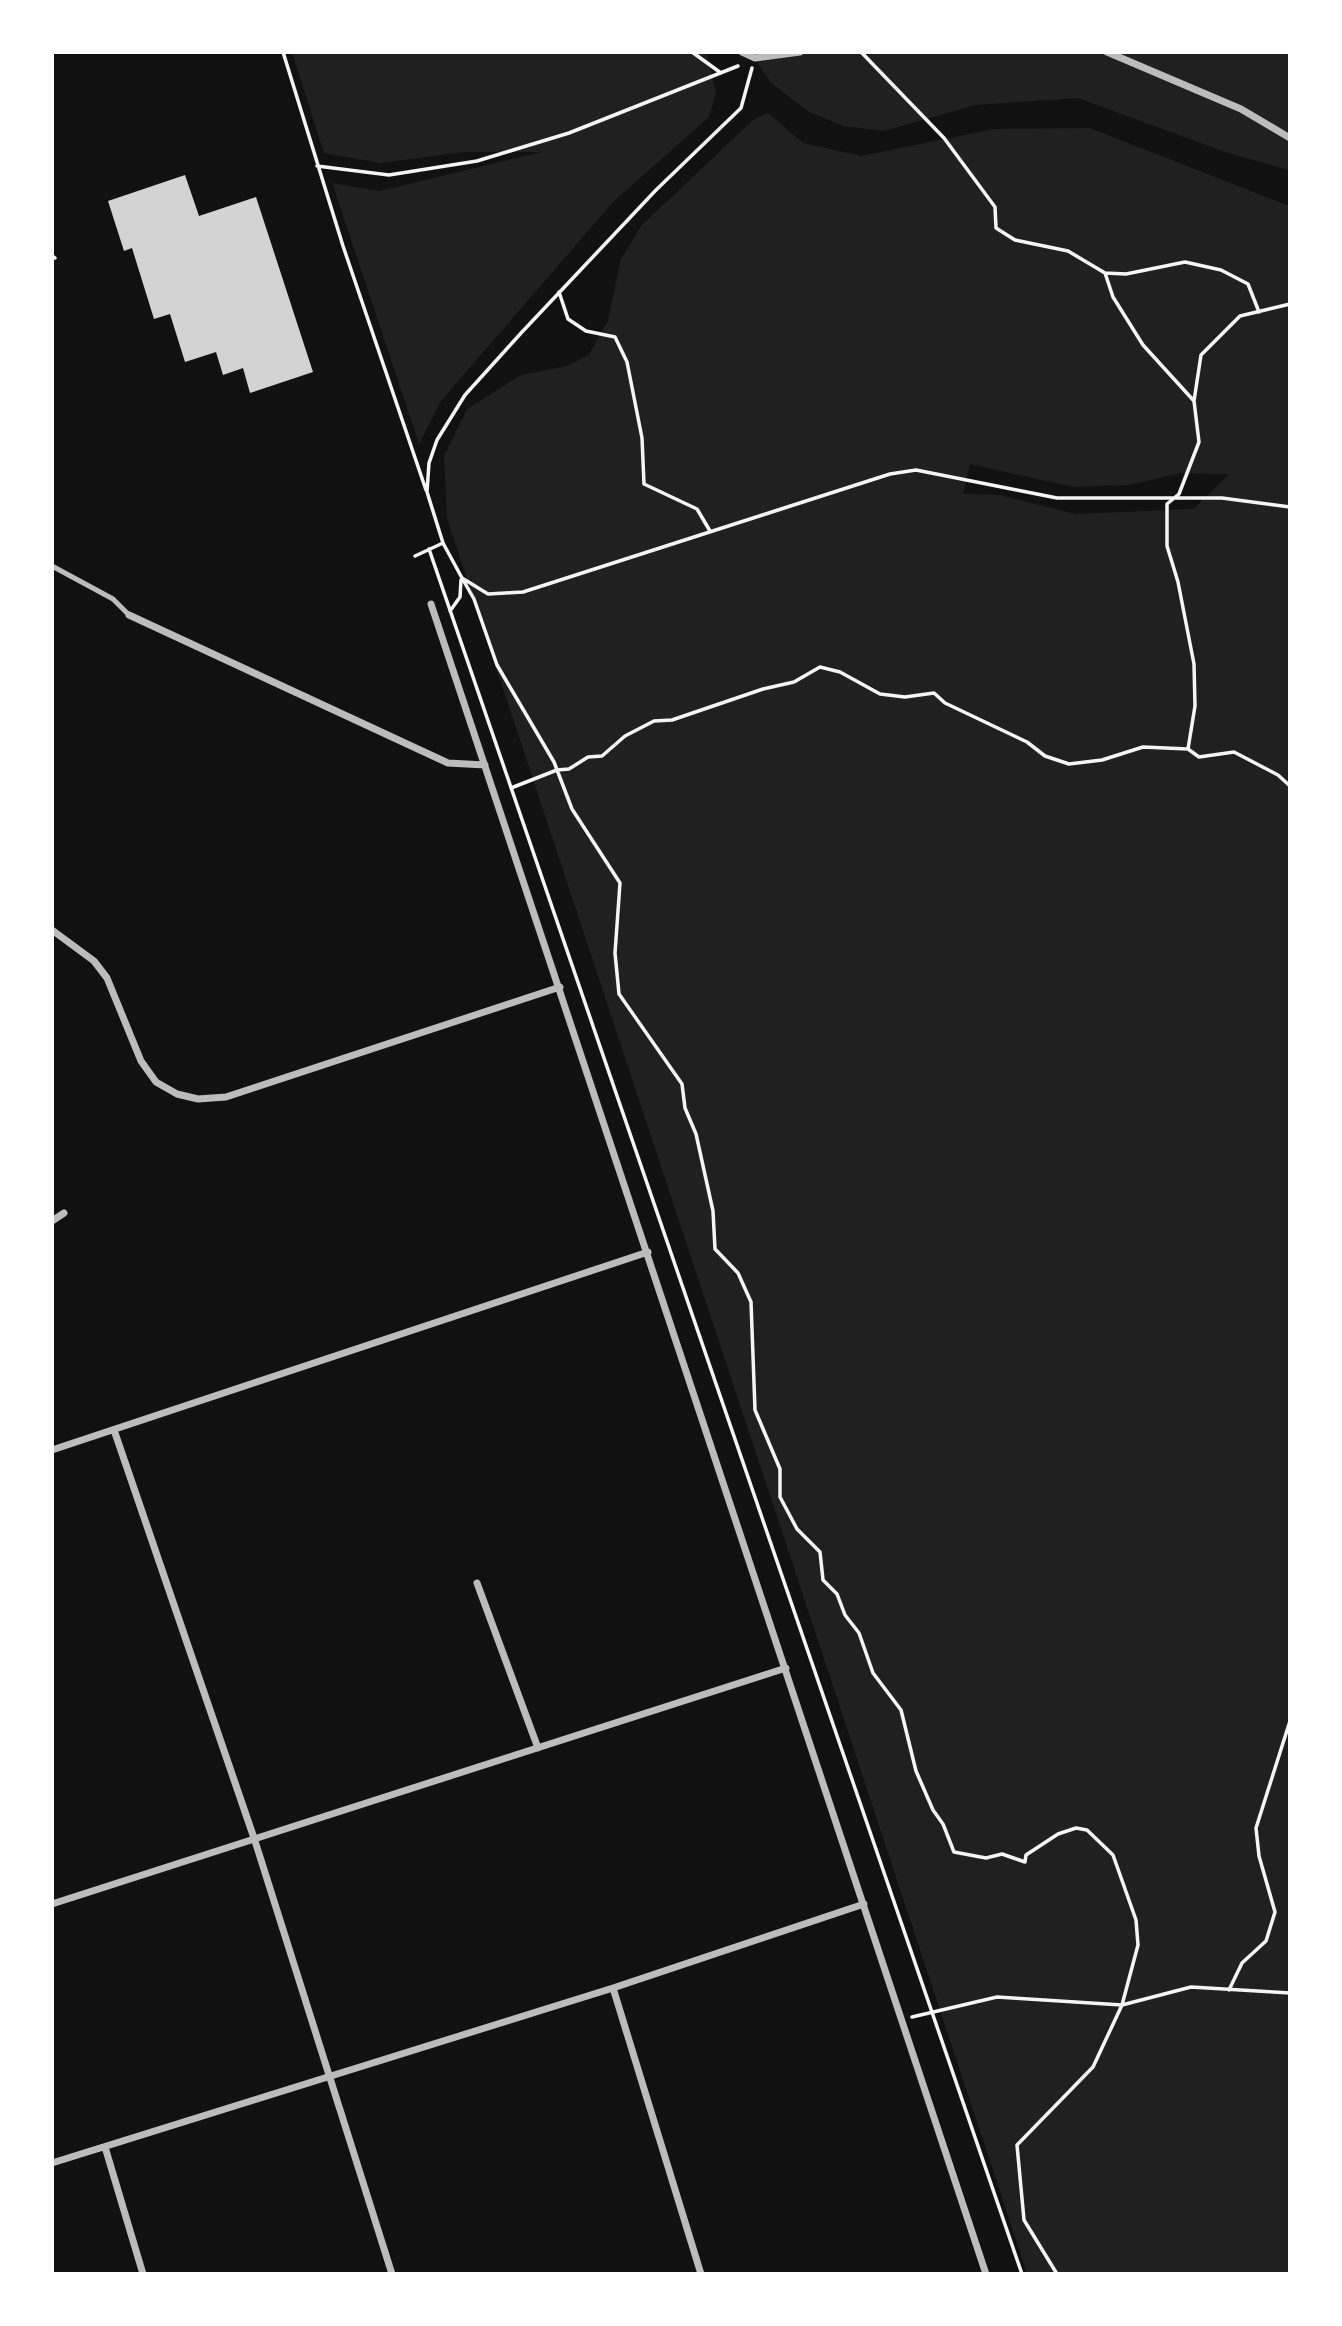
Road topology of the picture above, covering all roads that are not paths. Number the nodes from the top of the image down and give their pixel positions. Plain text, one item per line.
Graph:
1 (742, 52) edge
2 (800, 52) edge
3 (1107, 52) edge
4 (1290, 138) edge
5 (52, 566) edge
6 (431, 604) dead end
7 (129, 615) joint
8 (485, 765) junction
9 (52, 930) edge
10 (560, 987) junction
11 (64, 1213) dead end
12 (52, 1220) edge
13 (648, 1252) junction
14 (114, 1430) junction
15 (52, 1450) edge
16 (477, 1583) dead end
17 (786, 1668) junction
18 (538, 1748) junction
19 (255, 1841) junction
20 (52, 1904) edge
21 (864, 1904) junction
22 (613, 1988) junction
23 (330, 2077) junction
24 (105, 2147) junction
25 (52, 2163) edge
26 (143, 2273) edge
27 (392, 2273) edge
28 (701, 2273) edge
29 (986, 2273) edge

1 - 2 street
3 - 4 street
5 - 7 lane
6 - 8 street
7 - 8 street
8 - 10 street
9 - 10 street
10 - 13 street
11 - 12 street
13 - 14 street
13 - 17 street
14 - 15 street
14 - 19 street
16 - 18 street
17 - 18 street
17 - 21 street
18 - 19 street
19 - 20 street
19 - 23 street
21 - 22 street
21 - 29 street
22 - 23 street
22 - 28 street
23 - 24 street
23 - 27 street
24 - 25 street
24 - 26 street

